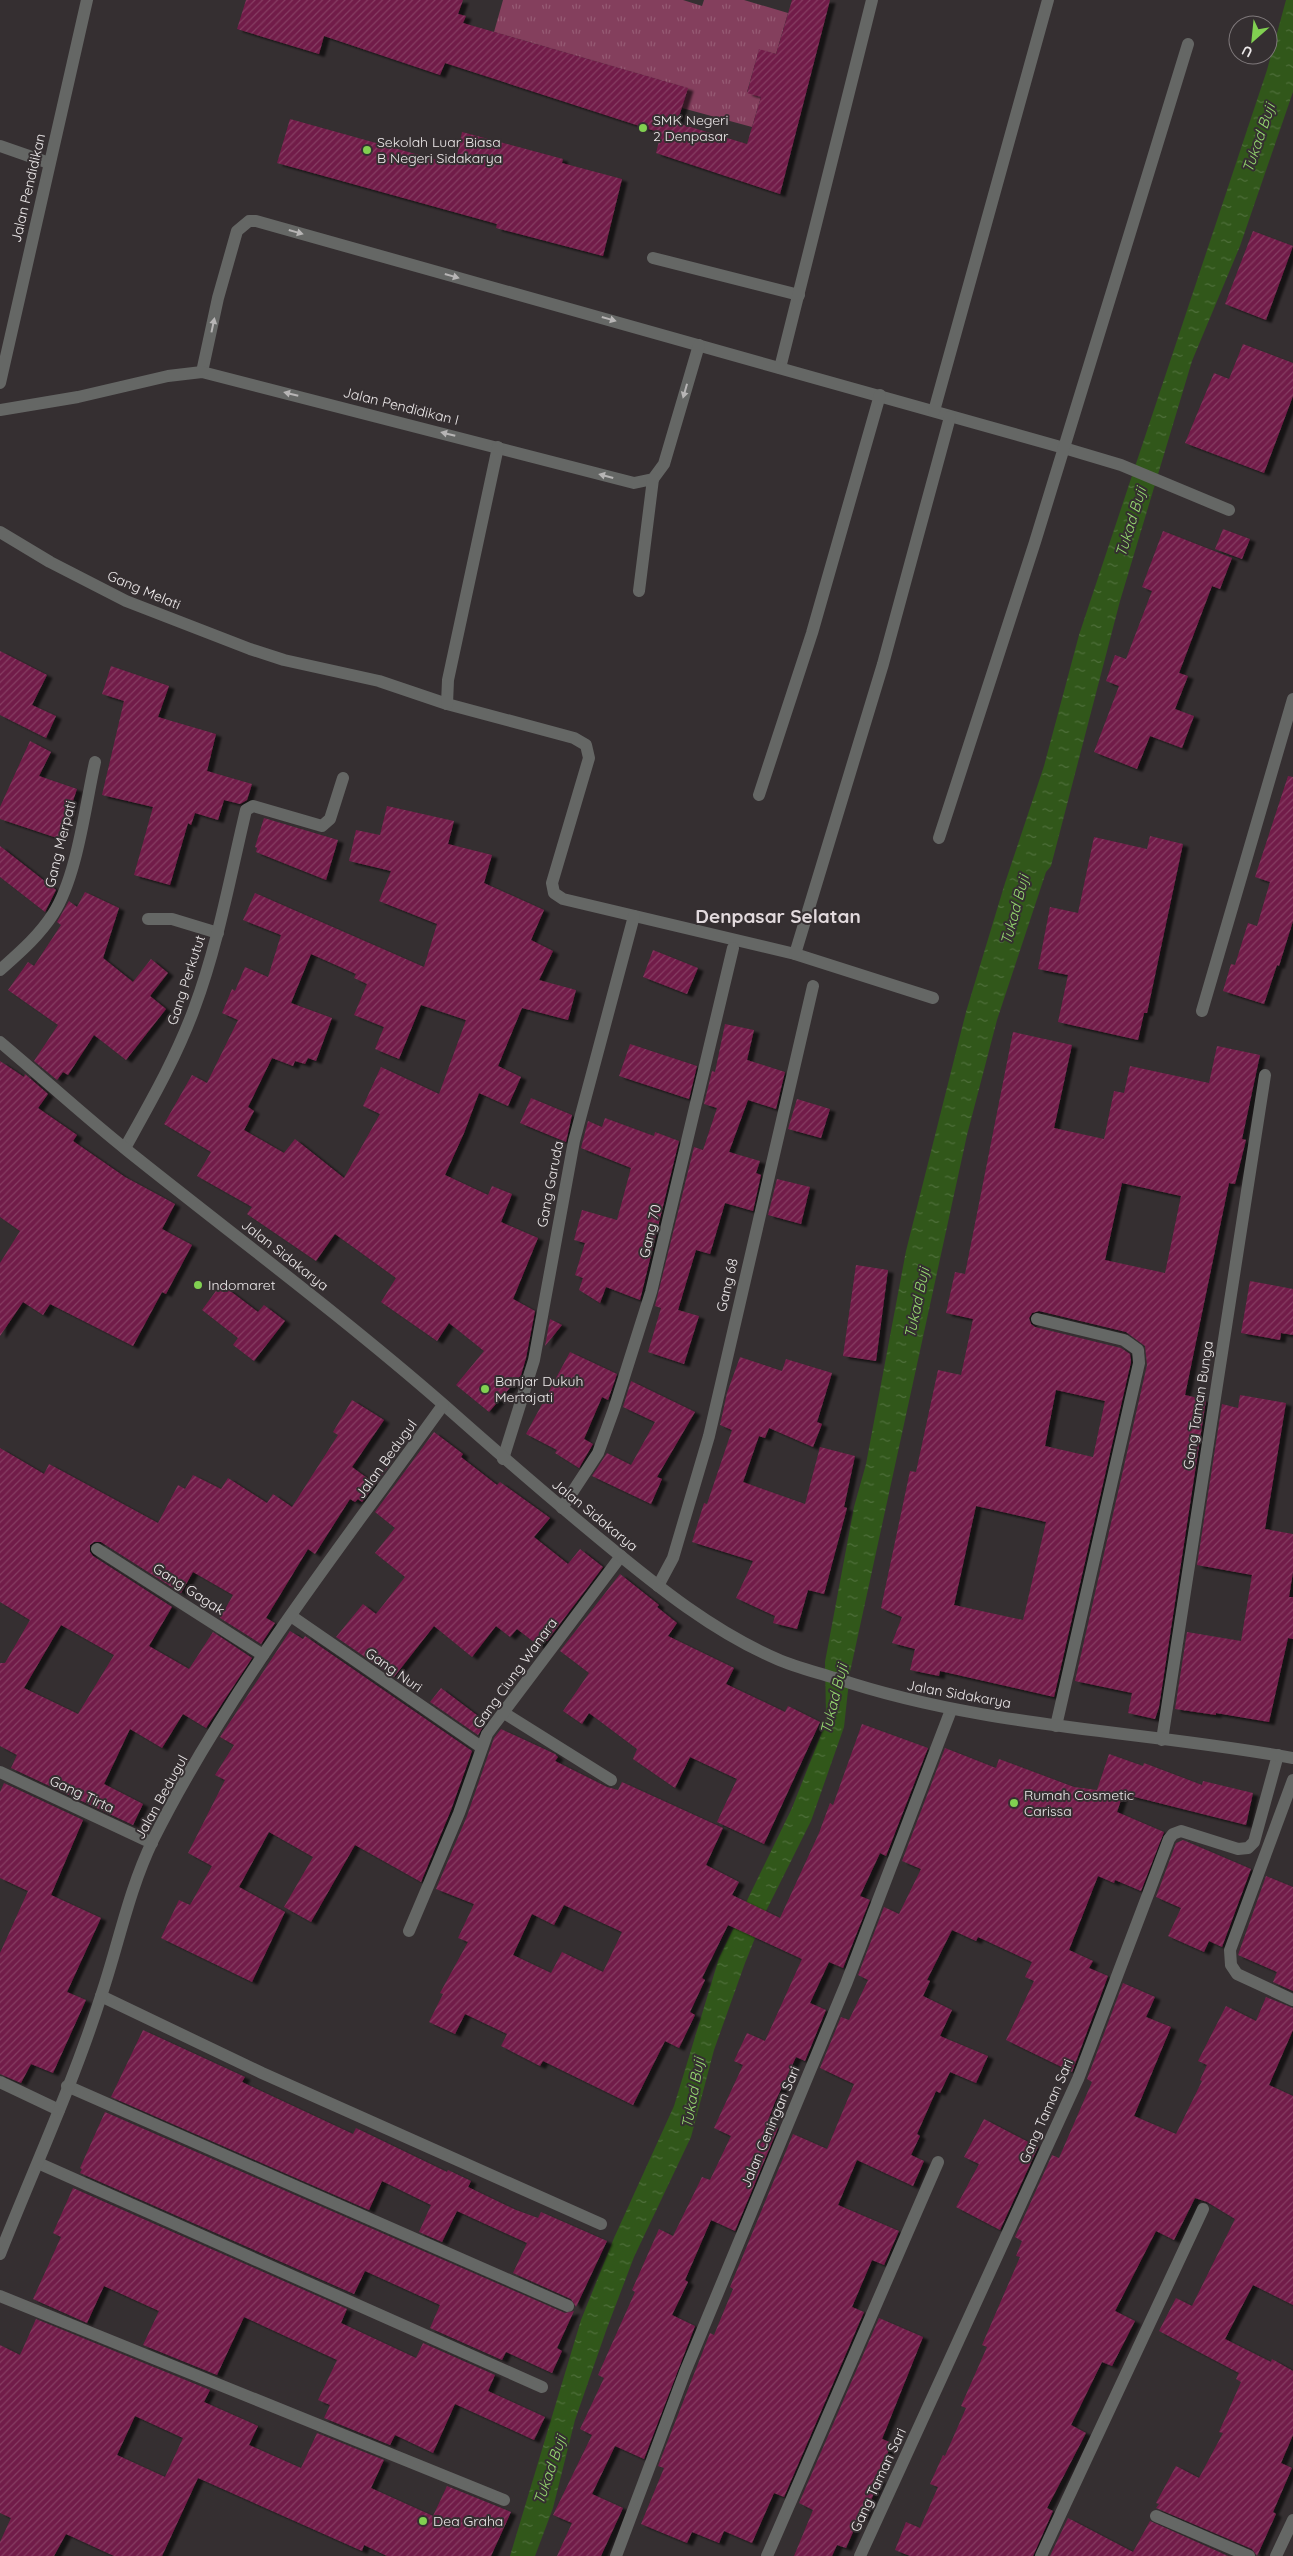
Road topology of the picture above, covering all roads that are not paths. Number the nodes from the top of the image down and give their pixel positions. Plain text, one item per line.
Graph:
1 (87, 0) edge
2 (872, 0) edge
3 (1048, 0) edge
4 (1188, 44) dead end
5 (0, 146) edge
6 (49, 163) junction
7 (652, 258) dead end
8 (799, 295) junction
9 (699, 344) junction
10 (780, 368) junction
11 (202, 372) junction
12 (0, 383) edge
13 (880, 395) junction
14 (0, 410) edge
15 (934, 412) junction
16 (950, 417) junction
17 (498, 447) junction
18 (1064, 448) junction
19 (653, 478) junction
20 (1229, 510) dead end
21 (0, 532) edge
22 (639, 591) dead end
23 (1293, 699) edge
24 (448, 704) junction
25 (95, 762) dead end
26 (343, 778) dead end
27 (759, 795) dead end
28 (938, 838) dead end
29 (634, 916) junction
30 (148, 919) dead end
31 (218, 933) junction
32 (732, 948) dead end
33 (795, 954) junction
34 (0, 970) edge
35 (813, 986) dead end
36 (933, 998) dead end
37 (1202, 1011) dead end
38 (0, 1042) edge
39 (1265, 1075) dead end
40 (125, 1148) junction
41 (1036, 1319) dead end
42 (443, 1405) junction
43 (502, 1459) junction
44 (562, 1508) junction
45 (97, 1549) dead end
46 (621, 1556) junction
47 (658, 1586) junction
48 (291, 1616) junction
49 (263, 1655) junction
50 (951, 1710) junction
51 (504, 1713) junction
52 (1056, 1726) junction
53 (1162, 1740) junction
54 (481, 1747) junction
55 (1278, 1755) junction
56 (1293, 1758) edge
57 (0, 1772) edge
58 (611, 1780) dead end
59 (1293, 1780) edge
60 (152, 1842) junction
61 (409, 1931) dead end
62 (101, 1996) junction
63 (1293, 2000) edge
64 (0, 2082) edge
65 (67, 2086) junction
66 (59, 2110) junction
67 (938, 2162) dead end
68 (38, 2163) junction
69 (1203, 2209) dead end
70 (601, 2224) dead end
71 (1, 2248) edge
72 (0, 2296) edge
73 (568, 2306) dead end
74 (542, 2387) dead end
75 (504, 2500) dead end
76 (1156, 2516) dead end
77 (1293, 2520) edge
78 (616, 2556) edge
79 (767, 2556) edge
80 (860, 2556) edge
81 (1041, 2556) edge
82 (1249, 2556) edge
83 (1276, 2556) edge

1 - 6 street, Jalan Pendidikan
2 - 8 street
3 - 15 street
4 - 18 street
5 - 6 street
6 - 12 street, Jalan Pendidikan
7 - 8 street
8 - 10 street
9 - 10 street
11 -> 9 street
9 -> 19 street
10 - 13 street
11 - 14 street, Jalan Pendidikan I
17 -> 11 street, Jalan Pendidikan I
13 - 15 street
13 - 27 street
15 - 16 street
16 - 18 street
16 - 33 street
19 -> 17 street, Jalan Pendidikan I
17 - 24 street
18 - 20 street
18 - 28 street
19 - 22 street
21 - 24 street, Gang Melati
23 - 37 street
24 - 29 street, Gang Melati
25 - 34 street, Gang Merpati
26 - 31 street, Gang Perkutut
29 - 33 street
29 - 43 street, Gang Garuda
30 - 31 street
31 - 40 street, Gang Perkutut
32 - 44 street, Gang 70
33 - 36 street
35 - 47 street, Gang 68
38 - 40 street, Jalan Sidakarya
39 - 53 street, Gang Taman Bunga
40 - 42 street, Jalan Sidakarya
41 - 52 street
42 - 43 street, Jalan Sidakarya
42 - 48 street, Jalan Bedugul
43 - 44 street, Jalan Sidakarya
44 - 46 street, Jalan Sidakarya
45 - 49 street, Gang Gagak
46 - 47 street, Jalan Sidakarya
46 - 51 street, Gang Ciung Wanara
47 - 50 street, Jalan Sidakarya
48 - 49 street, Jalan Bedugul
48 - 54 street, Gang Nuri
49 - 60 street, Jalan Bedugul
50 - 52 street, Jalan Sidakarya
50 - 78 street, Jalan Ceningan Sari
51 - 54 street, Gang Ciung Wanara
51 - 58 street
52 - 53 street, Jalan Sidakarya
53 - 55 street, Jalan Sidakarya
54 - 61 street, Gang Ciung Wanara
55 - 56 street, Jalan Sidakarya
55 - 80 street, Gang Taman Sari
57 - 60 street, Gang Tirta
59 - 63 street
60 - 62 street, Jalan Bedugul
62 - 65 street, Jalan Bedugul
62 - 70 street
64 - 66 street
65 - 66 street, Jalan Bedugul
65 - 73 street
66 - 68 street, Jalan Bedugul
67 - 79 street
68 - 71 street, Jalan Bedugul
68 - 74 street
69 - 81 street
72 - 75 street
76 - 82 street
77 - 83 street

